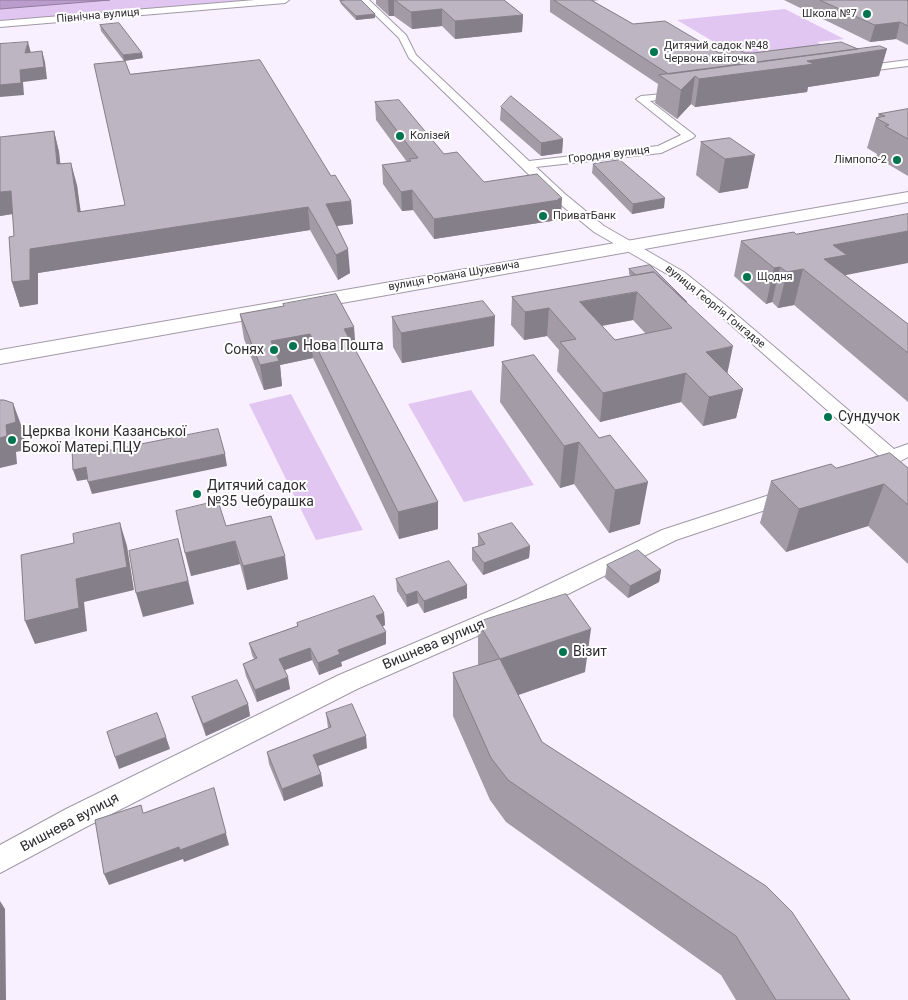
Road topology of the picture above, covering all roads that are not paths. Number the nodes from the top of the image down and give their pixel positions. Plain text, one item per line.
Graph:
1 (285, 0) edge
2 (364, 0) edge
3 (0, 24) edge
4 (908, 63) edge
5 (844, 72) edge
6 (696, 92) edge
7 (525, 165) junction
8 (908, 197) edge
9 (626, 246) junction
10 (0, 357) edge
11 (899, 454) edge
12 (847, 475) edge
13 (810, 488) edge
14 (0, 860) edge

1 - 3 street, Північна вулиця
2 - 7 street, вулиця Георгія Гонгадзе
4 - 5 street
6 - 7 street, Городня вулиця
7 - 9 street, вулиця Георгія Гонгадзе
8 - 9 main road, вулиця Романа Шухевича
9 - 10 main road, вулиця Романа Шухевича
9 - 11 street, вулиця Георгія Гонгадзе
11 - 12 street
13 - 14 street, Вишнева вулиця

